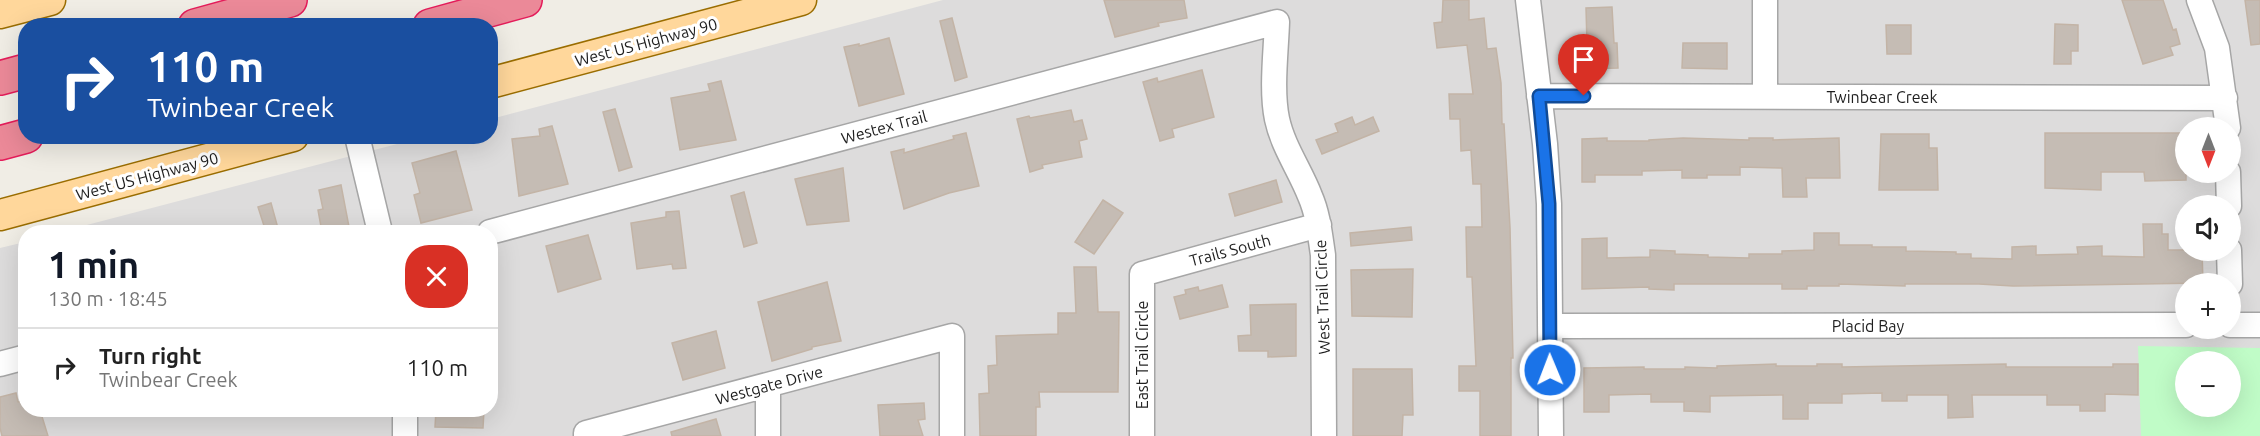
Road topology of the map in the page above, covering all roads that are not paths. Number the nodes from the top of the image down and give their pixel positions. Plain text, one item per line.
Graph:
1 (50, 0) edge
2 (290, 0) edge
3 (525, 0) edge
4 (801, 0) edge
5 (1528, 0) edge
6 (1765, 0) edge
7 (2199, 0) edge
8 (0, 13) edge
9 (224, 18) edge
10 (459, 18) edge
11 (1277, 22) joint
12 (18, 73) edge
13 (0, 78) edge
14 (498, 81) edge
15 (1539, 96) junction
16 (1765, 96) junction
17 (2225, 99) junction
18 (2227, 117) edge
19 (18, 138) edge
20 (0, 143) edge
21 (264, 144) edge
22 (359, 144) edge
23 (0, 216) edge
24 (378, 225) edge
25 (1318, 225) junction
26 (498, 230) edge
27 (1142, 274) joint
28 (2175, 325) edge
29 (2241, 325) edge
30 (2260, 325) edge
31 (1550, 326) junction
32 (18, 359) edge
33 (0, 364) edge
34 (768, 386) junction
35 (405, 417) edge
36 (586, 434) edge
37 (405, 436) edge
38 (768, 436) edge
39 (952, 436) edge
40 (1142, 436) edge
41 (1324, 436) edge
42 (1551, 436) edge

1 - 8 main road
2 - 9 highway
3 - 10 highway
4 - 14 main road, West US Highway 90
5 - 15 street
6 - 16 street
7 - 17 street
11 - 25 street, West Trail Circle
11 - 26 street, Westex Trail
12 - 13 highway
15 - 16 street, Twinbear Creek
15 - 31 street
16 - 17 street, Twinbear Creek
17 - 18 street
19 - 20 highway
21 - 23 main road, West US Highway 90
22 - 24 street
25 - 27 street, Trails South
25 - 41 street, West Trail Circle
27 - 40 street, East Trail Circle
28 - 31 street, Placid Bay
29 - 30 street
31 - 42 street
32 - 33 street
34 - 36 street, Westgate Drive
34 - 38 street
34 - 39 street, Westgate Drive
35 - 37 street

